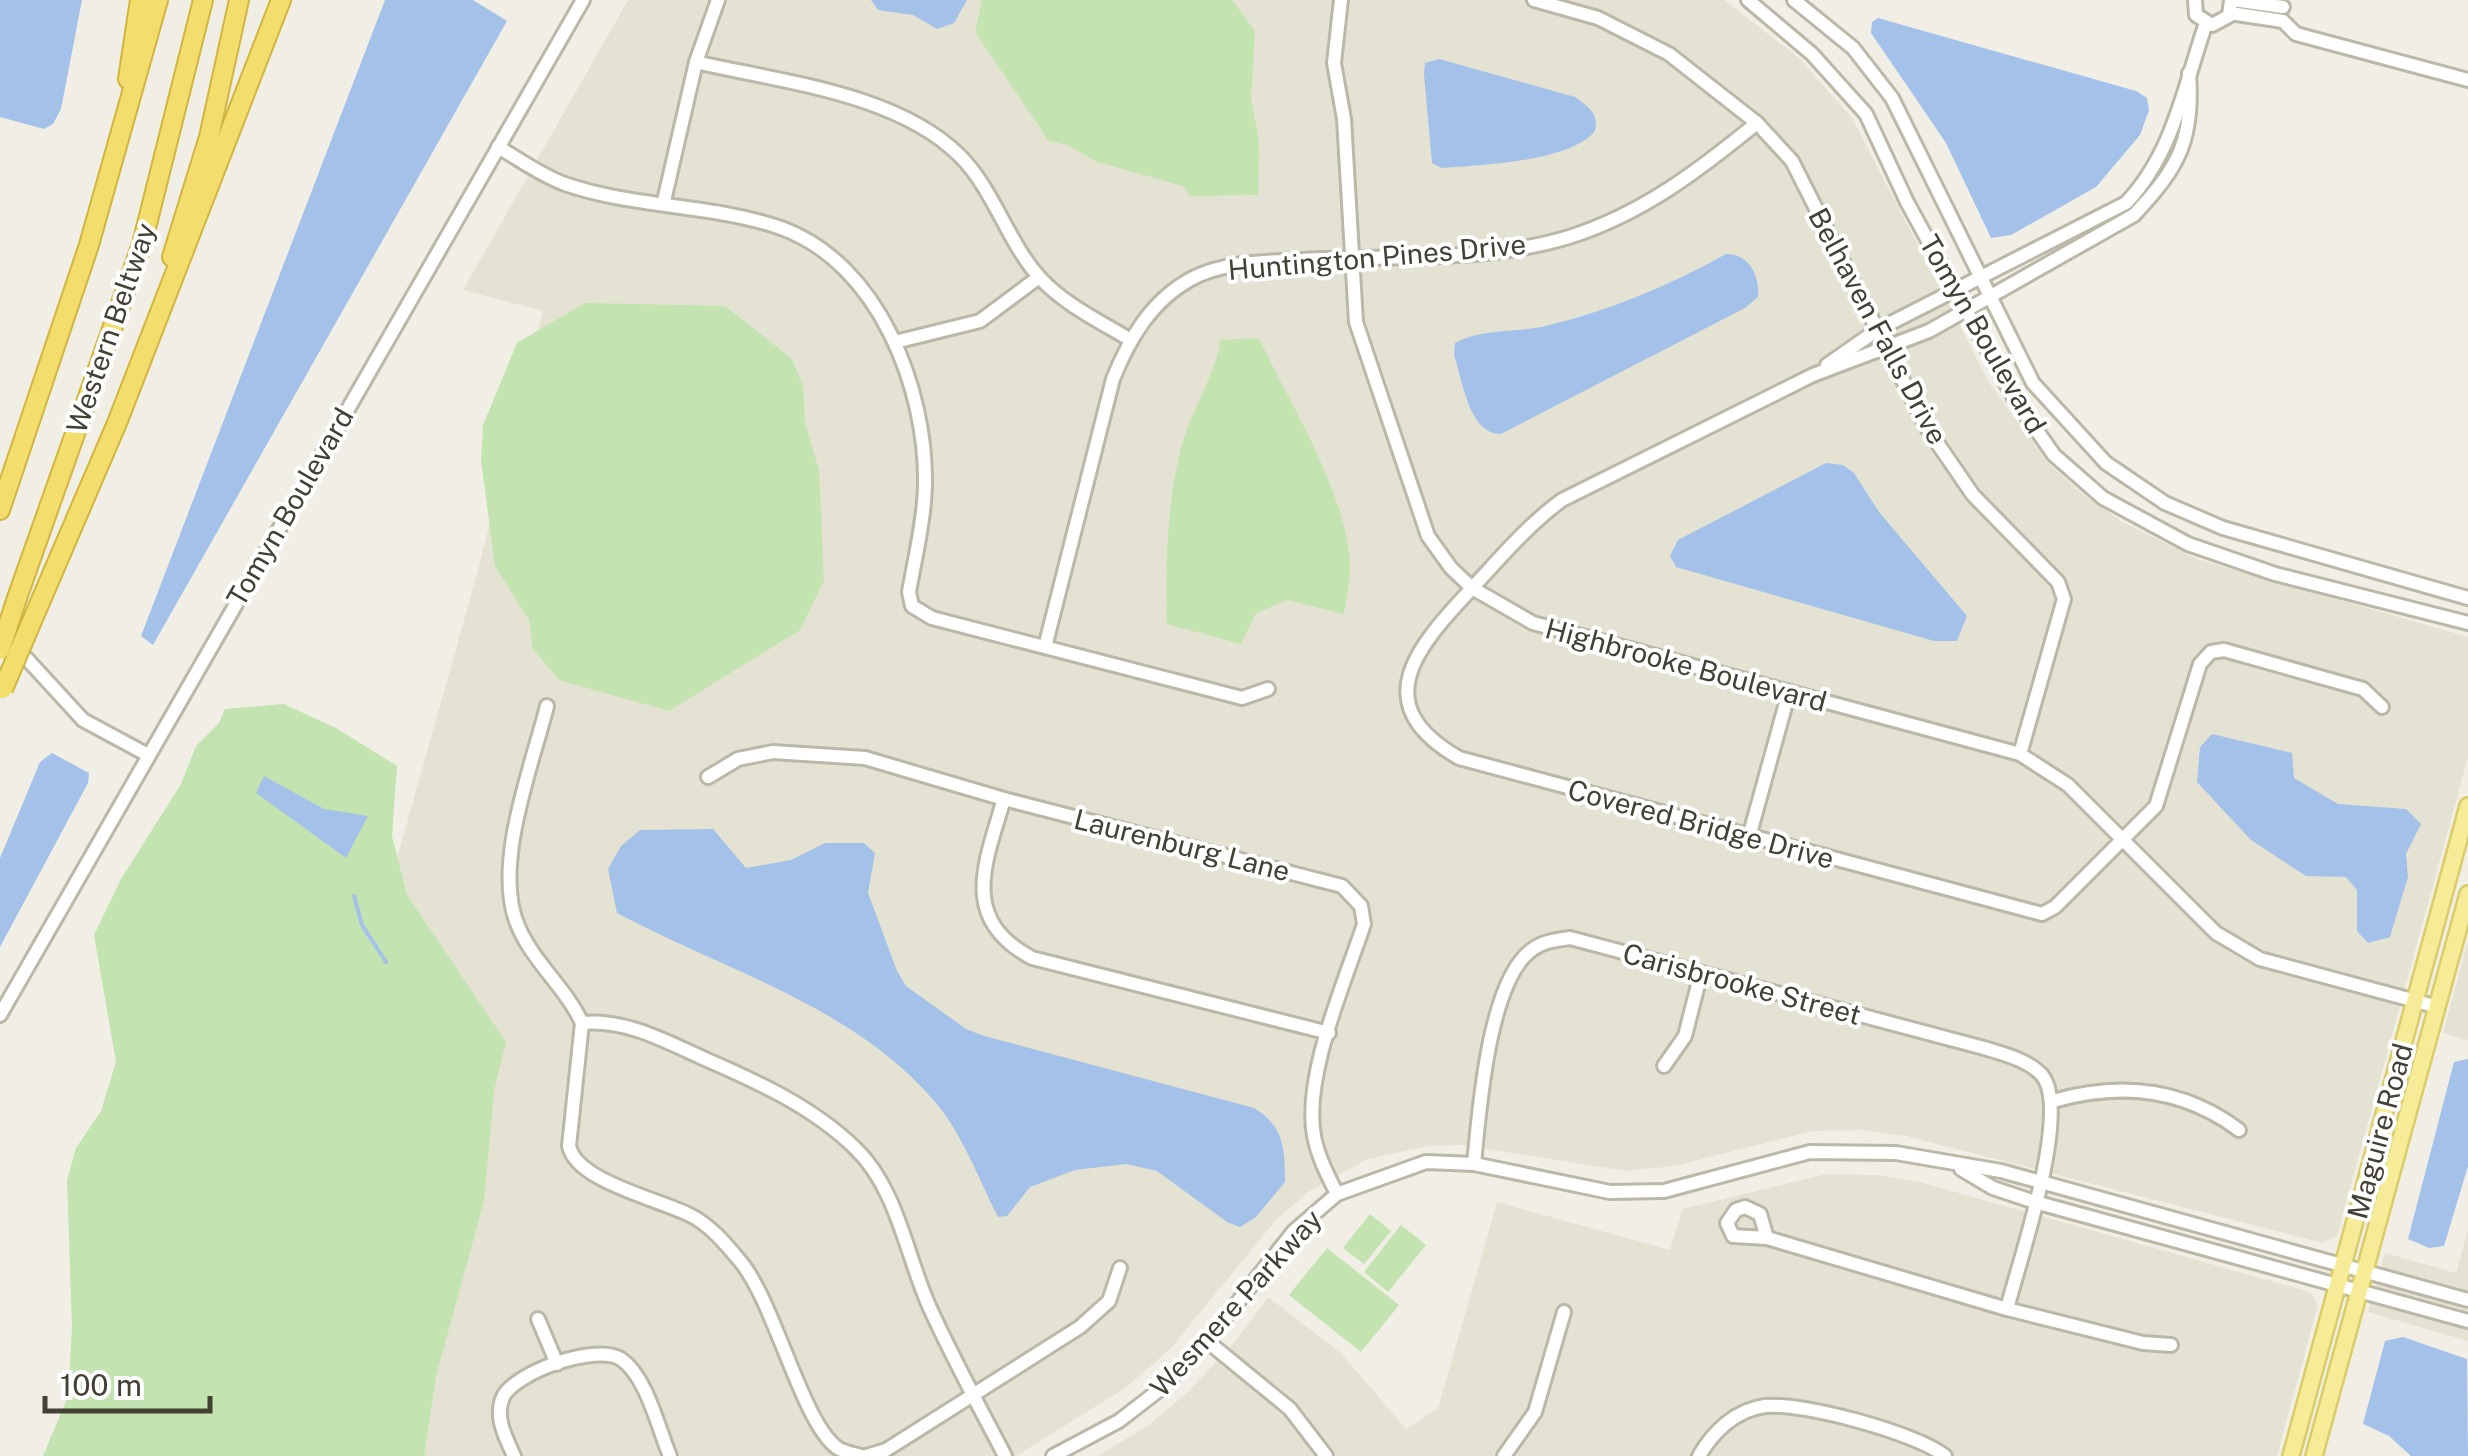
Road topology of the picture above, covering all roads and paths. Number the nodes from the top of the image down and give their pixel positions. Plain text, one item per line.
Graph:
1 (140, 0) edge
2 (158, 0) edge
3 (203, 0) edge
4 (240, 0) edge
5 (281, 0) edge
6 (583, 0) edge
7 (718, 0) edge
8 (1340, 0) edge
9 (1534, 0) edge
10 (1748, 0) edge
11 (1794, 0) edge
12 (2195, 0) edge
13 (2231, 4) edge
14 (2284, 9) edge
15 (2206, 23) junction
16 (696, 62) junction
17 (2468, 80) edge
18 (1757, 123) junction
19 (498, 147) junction
20 (117, 150) junction
21 (664, 202) junction
22 (2130, 209) junction
23 (1350, 258) junction
24 (1040, 277) junction
25 (1981, 280) junction
26 (1957, 292) junction
27 (1990, 297) junction
28 (1919, 310) junction
29 (1967, 310) junction
30 (1878, 330) junction
31 (1929, 331) junction
32 (1129, 339) junction
33 (895, 342) junction
34 (1888, 350) junction
35 (1813, 375) junction
36 (117, 423) junction
37 (0, 510) edge
38 (1472, 588) junction
39 (2468, 598) edge
40 (2468, 623) edge
41 (0, 627) edge
42 (1045, 647) junction
43 (0, 650) edge
44 (1268, 689) dead end
45 (1, 692) edge
46 (1789, 692) junction
47 (547, 706) dead end
48 (2382, 707) dead end
49 (148, 754) junction
50 (2020, 754) junction
51 (708, 778) dead end
52 (1004, 799) junction
53 (2468, 806) edge
54 (1749, 837) junction
55 (2124, 838) junction
56 (2468, 894) edge
57 (1701, 972) junction
58 (2415, 1001) junction
59 (2438, 1007) junction
60 (0, 1015) edge
61 (582, 1024) junction
62 (1329, 1033) junction
63 (1664, 1066) dead end
64 (2053, 1101) junction
65 (2239, 1130) dead end
66 (1474, 1164) junction
67 (1955, 1165) junction
68 (2039, 1184) junction
69 (1338, 1194) junction
70 (2035, 1202) junction
71 (1767, 1238) dead end
72 (2343, 1265) junction
73 (1120, 1268) dead end
74 (2365, 1271) junction
75 (2338, 1284) junction
76 (2360, 1291) junction
77 (2468, 1300) edge
78 (2007, 1309) junction
79 (1564, 1312) dead end
80 (538, 1319) dead end
81 (2468, 1321) edge
82 (1207, 1341) junction
83 (2171, 1345) dead end
84 (557, 1364) junction
85 (972, 1393) junction
86 (514, 1456) edge
87 (670, 1456) edge
88 (863, 1456) edge
89 (1005, 1456) edge
90 (1053, 1456) edge
91 (1326, 1456) edge
92 (1504, 1456) edge
93 (1699, 1456) edge
94 (1945, 1456) edge
95 (2291, 1456) edge
96 (2314, 1456) edge

1 - 20 highway
2 - 20 highway, Western Beltway
3 - 43 highway, Western Beltway, bridge
4 - 36 highway
5 - 36 highway
6 - 19 street, Tomyn Boulevard
7 - 16 street
8 - 23 street, Highbrooke Boulevard
9 - 18 street, Belhaven Falls Drive
10 - 26 street, Tomyn Boulevard
11 - 25 street, Tomyn Boulevard
12 - 15 street
13 - 14 street
13 - 15 street
14 - 17 street
15 - 22 street
16 - 21 street
16 - 24 street
18 - 23 street, Huntington Pines Drive
18 - 30 street, Belhaven Falls Drive
19 - 21 street
19 - 49 street, Tomyn Boulevard
20 - 37 highway, Western Beltway
21 - 33 street
22 - 25 street
22 - 27 street
23 - 32 street, Huntington Pines Drive
23 - 38 street, Highbrooke Boulevard
24 - 32 street
24 - 33 street
25 - 26 street
25 - 27 street, Tomyn Boulevard
26 - 28 street
26 - 29 street, Tomyn Boulevard
27 - 29 street
27 - 39 street, Tomyn Boulevard
28 - 30 street
28 - 31 street
29 - 31 street
29 - 40 street, Tomyn Boulevard
30 - 34 street, Belhaven Falls Drive
30 - 35 street
31 - 34 street
32 - 42 street, Huntington Pines Drive
33 - 42 street
34 - 35 street
34 - 50 street, Belhaven Falls Drive
35 - 38 street, Covered Bridge Drive
36 - 45 highway, bridge
38 - 46 street, Highbrooke Boulevard
38 - 54 street, Covered Bridge Drive
41 - 49 street
42 - 44 street
46 - 50 street, Highbrooke Boulevard
46 - 54 street
47 - 61 street
48 - 55 street
49 - 60 street, Tomyn Boulevard
50 - 55 street, Highbrooke Boulevard
51 - 52 street, Laurenburg Lane
52 - 62 street
52 - 62 street, Laurenburg Lane
53 - 58 main road, Maguire Road
54 - 55 street, Covered Bridge Drive
55 - 58 street, Highbrooke Boulevard
56 - 59 main road, Maguire Road
57 - 63 street
57 - 64 street, Carisbrooke Street
57 - 66 street, Carisbrooke Street
58 - 59 street, Highbrooke Boulevard
58 - 72 main road, Maguire Road
59 - 74 main road, Maguire Road
61 - 85 street
61 - 88 street
62 - 69 street, Laurenburg Lane
64 - 65 street
64 - 68 street
66 - 67 street, Wesmere Parkway
66 - 69 street, Wesmere Parkway
67 - 68 street, Wesmere Parkway
67 - 70 street, Wesmere Parkway
68 - 70 street
68 - 72 street, Wesmere Parkway
69 - 82 street, Wesmere Parkway
70 - 75 street, Wesmere Parkway
70 - 78 street
71 - 78 street
72 - 74 street, Wesmere Parkway
72 - 75 main road, Maguire Road
73 - 85 street
74 - 76 main road, Maguire Road
74 - 77 street, Wesmere Parkway
75 - 76 street, Wesmere Parkway
75 - 95 main road, Maguire Road
76 - 81 street, Wesmere Parkway
76 - 96 main road, Maguire Road
78 - 83 street
79 - 92 street
80 - 84 street
82 - 90 street, Wesmere Parkway
82 - 91 street
84 - 86 street
84 - 87 street
85 - 88 street
85 - 89 street
93 - 94 street

